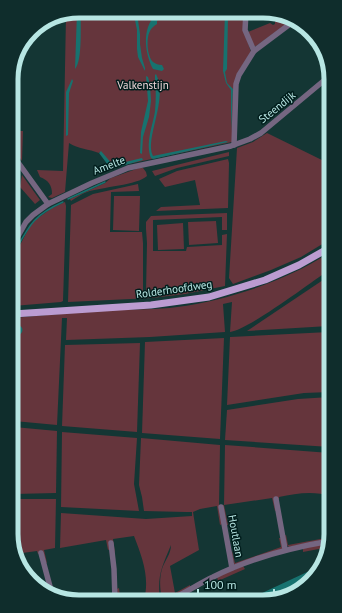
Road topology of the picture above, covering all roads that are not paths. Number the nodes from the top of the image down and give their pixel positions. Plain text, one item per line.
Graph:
1 (246, 18) edge
2 (290, 24) edge
3 (254, 51) junction
4 (324, 81) edge
5 (234, 145) junction
6 (18, 162) edge
7 (48, 204) junction
8 (18, 236) edge
9 (324, 251) edge
10 (18, 314) edge
11 (276, 499) dead end
12 (221, 507) dead end
13 (323, 542) edge
14 (111, 543) dead end
15 (285, 549) junction
16 (41, 553) dead end
17 (232, 568) junction
18 (50, 588) edge
19 (117, 595) edge
20 (179, 595) edge

1 - 3 street
2 - 3 street
3 - 5 street
4 - 5 street, Steendijk
5 - 7 street, Amelte
6 - 7 street
7 - 8 street, Amelte
9 - 10 main road, Rolderhoofdweg
11 - 15 street
12 - 17 street, Houtlaan
13 - 15 street, Houtlaan
14 - 19 street
15 - 17 street, Houtlaan
16 - 18 street
17 - 20 street, Houtlaan

